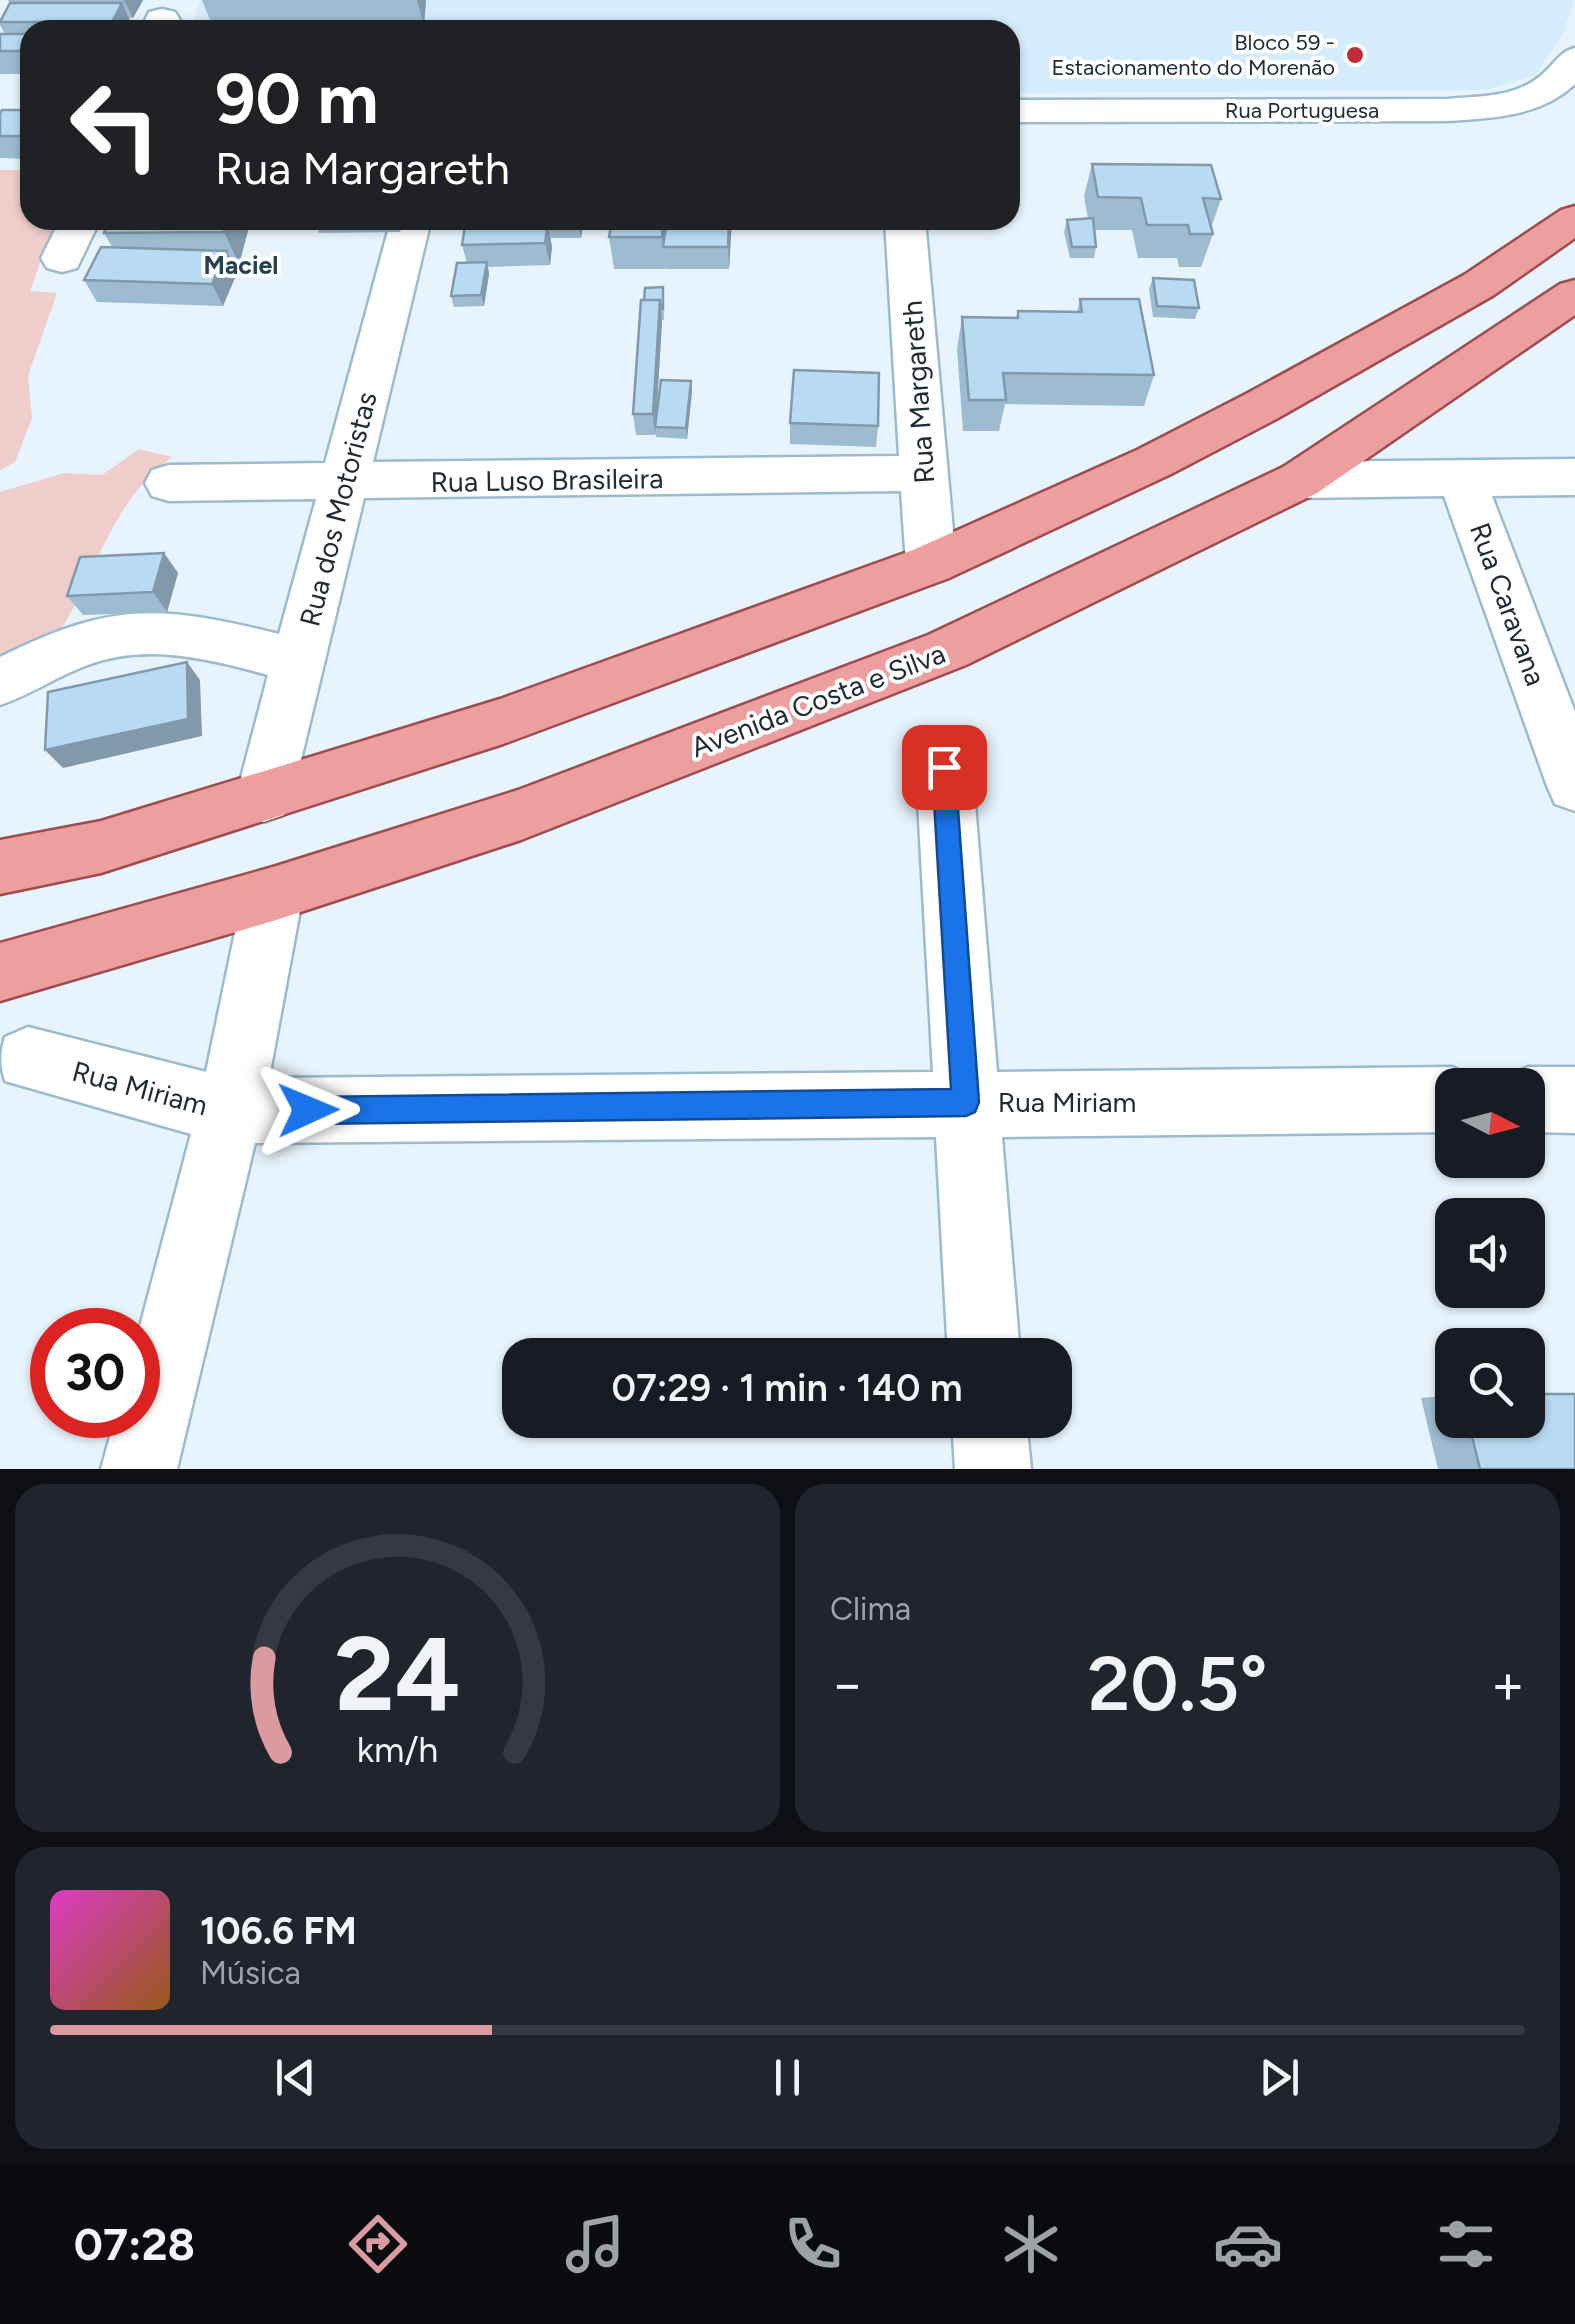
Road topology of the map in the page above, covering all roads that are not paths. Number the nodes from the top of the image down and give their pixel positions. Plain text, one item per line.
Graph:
1 (1575, 59) edge
2 (1020, 111) edge
3 (1575, 190) edge
4 (1575, 219) edge
5 (75, 230) edge
6 (408, 230) edge
7 (906, 230) edge
8 (62, 258) dead end
9 (1479, 285) junction
10 (1575, 294) edge
11 (1575, 305) edge
12 (1512, 337) junction
13 (925, 473) junction
14 (1461, 477) junction
15 (1575, 477) edge
16 (1300, 480) junction
17 (168, 483) dead end
18 (344, 483) junction
19 (931, 564) junction
20 (299, 661) junction
21 (0, 683) edge
22 (944, 767) dead end
23 (1575, 786) edge
24 (264, 797) junction
25 (0, 866) edge
26 (273, 894) junction
27 (0, 972) edge
28 (28, 1058) dead end
29 (1435, 1100) edge
30 (1545, 1100) edge
31 (1575, 1100) edge
32 (966, 1102) junction
33 (230, 1112) junction
34 (983, 1338) edge
35 (990, 1438) edge
36 (139, 1469) edge
37 (993, 1469) edge

1 - 2 street, Rua Portuguesa
3 - 9 main road
4 - 9 main road
5 - 8 street
6 - 18 street, Rua dos Motoristas
7 - 13 street, Rua Margareth
9 - 19 main road
10 - 12 main road, Avenida Costa e Silva
11 - 12 main road
12 - 16 main road, Avenida Costa e Silva
13 - 18 street, Rua Luso Brasileira
13 - 19 street, Rua Margareth
14 - 15 street
14 - 16 street
14 - 23 street, Rua Caravana
16 - 26 main road, Avenida Costa e Silva
17 - 18 street, Rua Luso Brasileira
18 - 20 street, Rua dos Motoristas
19 - 24 main road
20 - 21 street
20 - 24 street, Rua dos Motoristas
22 - 32 street
24 - 25 main road
26 - 27 main road, Avenida Costa e Silva
26 - 33 street
28 - 33 street, Rua Miriam
29 - 32 street, Rua Miriam
30 - 31 street
32 - 33 street, Rua Miriam
32 - 34 street
33 - 36 street
35 - 37 street

